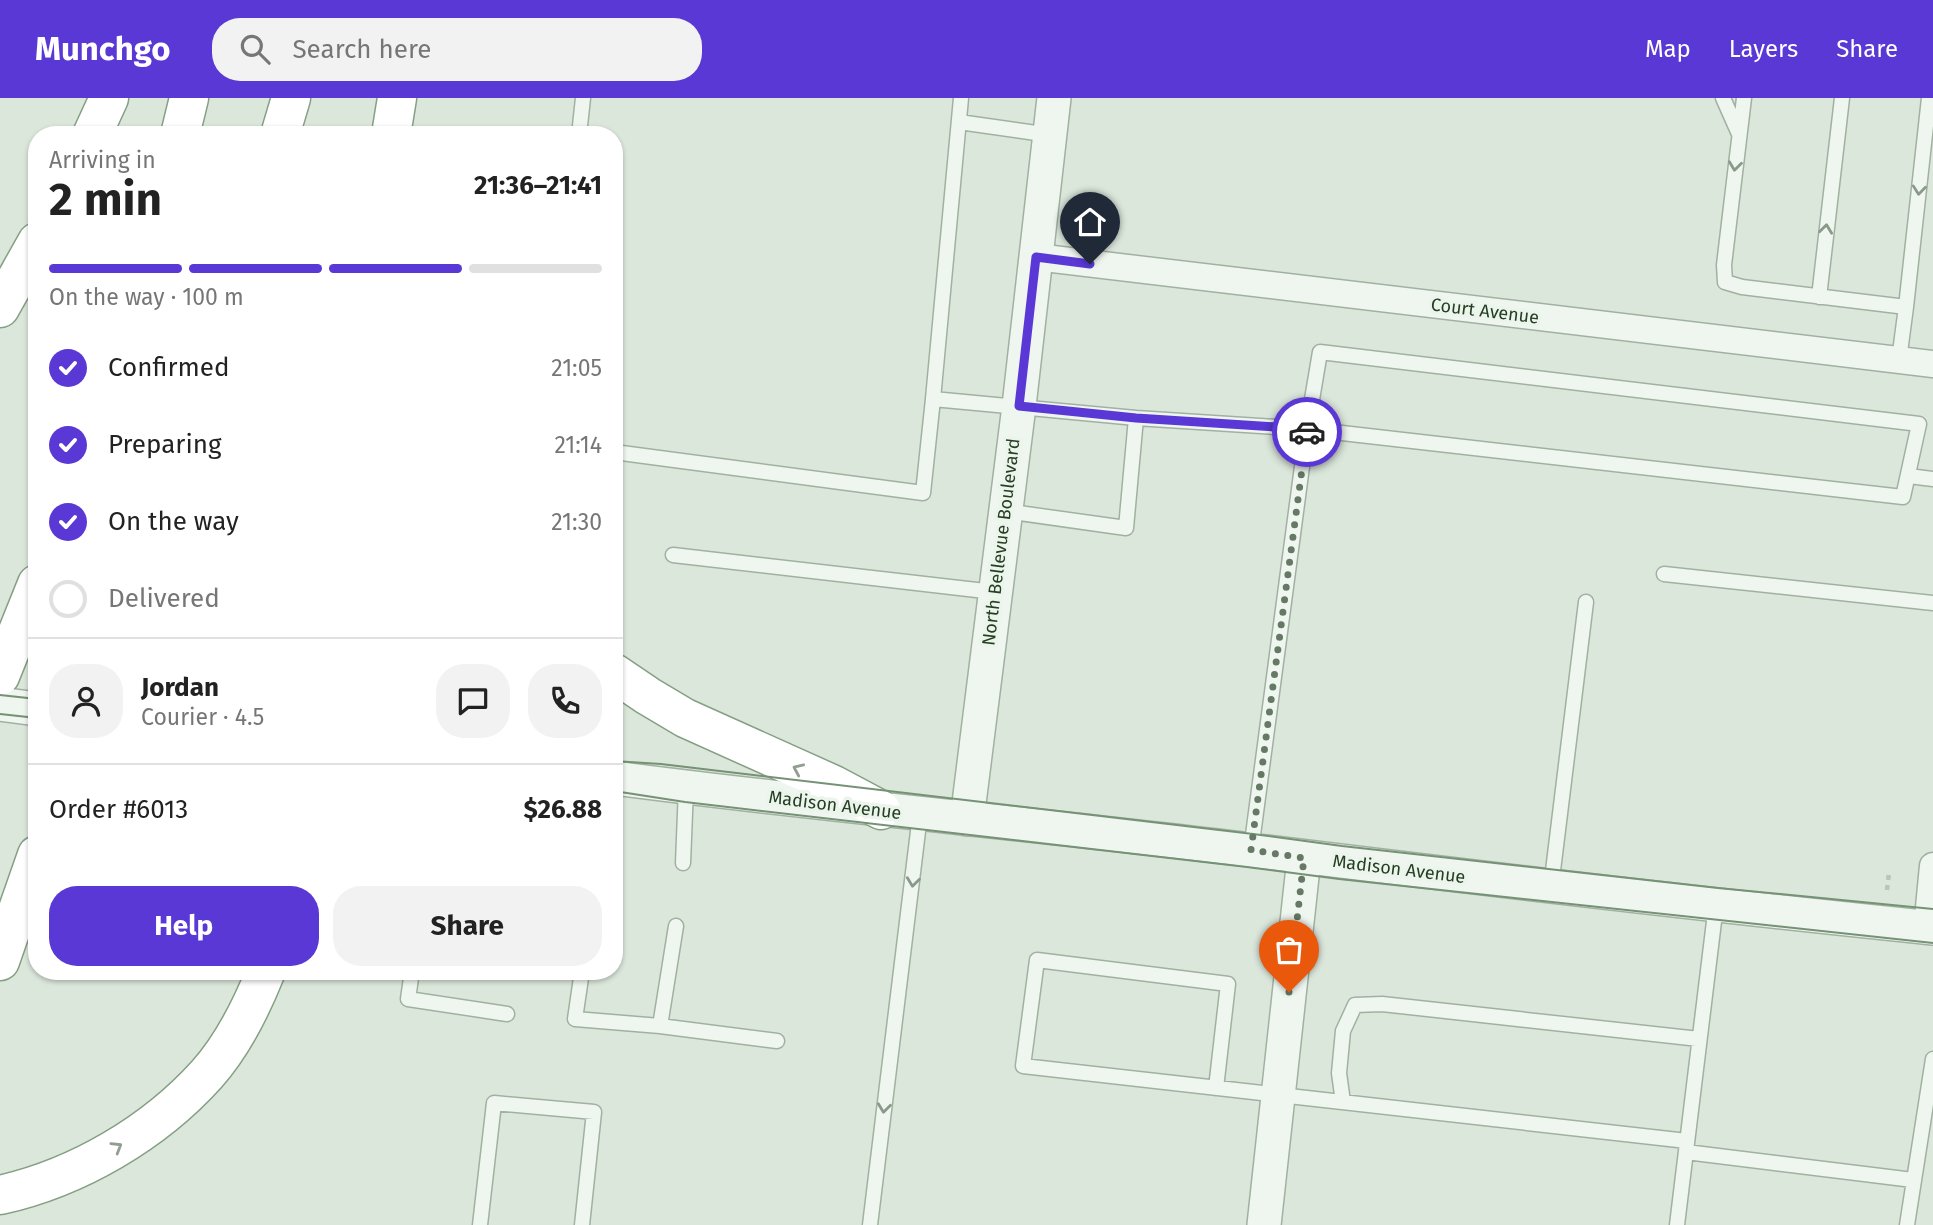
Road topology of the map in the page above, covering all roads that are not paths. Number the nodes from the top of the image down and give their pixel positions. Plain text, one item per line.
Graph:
1 (109, 98) edge
2 (189, 98) edge
3 (291, 98) edge
4 (397, 98) edge
5 (583, 98) edge
6 (961, 98) edge
7 (1054, 98) edge
8 (1723, 98) edge
9 (1744, 98) edge
10 (1842, 98) edge
11 (1929, 98) edge
12 (959, 122) junction
13 (96, 126) edge
14 (182, 126) edge
15 (283, 126) edge
16 (392, 126) edge
17 (580, 126) edge
18 (1739, 134) junction
19 (1050, 135) junction
20 (1036, 257) junction
21 (28, 258) edge
22 (1819, 297) junction
23 (1906, 307) junction
24 (0, 308) edge
25 (1899, 360) junction
26 (1933, 364) edge
27 (933, 398) junction
28 (1019, 406) junction
29 (1136, 418) junction
30 (1307, 429) junction
31 (623, 453) edge
32 (1909, 476) junction
33 (1933, 479) edge
34 (1004, 510) junction
35 (673, 555) dead end
36 (1664, 574) dead end
37 (994, 592) junction
38 (1586, 602) dead end
39 (1933, 603) edge
40 (28, 606) edge
41 (0, 676) edge
42 (623, 679) edge
43 (0, 704) edge
44 (28, 708) edge
45 (623, 779) edge
46 (686, 788) junction
47 (881, 810) junction
48 (920, 814) junction
49 (967, 819) junction
50 (1251, 850) junction
51 (1304, 858) junction
52 (683, 863) dead end
53 (1933, 866) edge
54 (28, 881) edge
55 (1551, 887) junction
56 (1716, 904) junction
57 (676, 926) dead end
58 (1930, 928) edge
59 (0, 961) edge
60 (262, 980) edge
61 (411, 980) edge
62 (581, 980) edge
63 (507, 1014) dead end
64 (660, 1026) junction
65 (1699, 1039) junction
66 (777, 1041) dead end
67 (1933, 1059) edge
68 (1216, 1088) junction
69 (1279, 1094) junction
70 (1343, 1102) junction
71 (1686, 1147) junction
72 (1913, 1180) junction
73 (0, 1195) edge
74 (480, 1225) edge
75 (582, 1225) edge
76 (870, 1225) edge
77 (1265, 1225) edge
78 (1677, 1225) edge
79 (1906, 1225) edge

1 - 13 highway
2 - 14 highway
3 - 15 highway
4 - 16 highway
5 - 17 lane
6 - 12 lane
7 - 19 street, North Bellevue Boulevard
8 - 18 lane
9 - 18 lane
22 -> 10 lane
11 -> 23 lane
12 - 19 lane
12 - 27 lane
18 -> 22 lane
19 - 20 street, North Bellevue Boulevard
20 - 25 street, Court Avenue
20 - 28 street, North Bellevue Boulevard
21 - 24 highway
22 - 23 lane
23 - 25 lane
25 - 26 street, Court Avenue
27 - 28 lane
27 - 31 lane
28 - 29 lane
28 - 34 street, North Bellevue Boulevard
29 - 30 lane
29 - 34 lane
30 - 32 lane
30 - 32 lane
30 - 50 lane
32 - 33 lane
34 - 37 street, North Bellevue Boulevard
35 - 37 lane
36 - 39 lane
37 - 49 street, North Bellevue Boulevard
38 - 55 lane
40 - 41 highway
47 -> 42 highway
43 - 44 street
45 - 46 street, Madison Avenue
46 - 47 street, Madison Avenue
46 - 52 lane
47 - 48 street, Madison Avenue
48 - 49 street, Madison Avenue
48 -> 76 lane
49 - 50 street, Madison Avenue
50 - 51 street, Madison Avenue
51 - 55 street, Madison Avenue
51 - 69 street
53 - 58 street
54 - 59 highway
55 - 56 street, Madison Avenue
56 - 58 street, Madison Avenue
56 - 65 lane
57 - 64 lane
73 -> 60 highway
61 - 63 lane
62 - 64 lane
64 - 66 lane
65 - 70 lane
65 - 71 lane
67 - 72 lane
68 - 68 lane
68 - 69 lane
69 - 70 lane
69 - 77 street
70 - 71 lane
71 - 72 lane
71 - 78 lane
72 - 79 lane
74 - 75 lane

